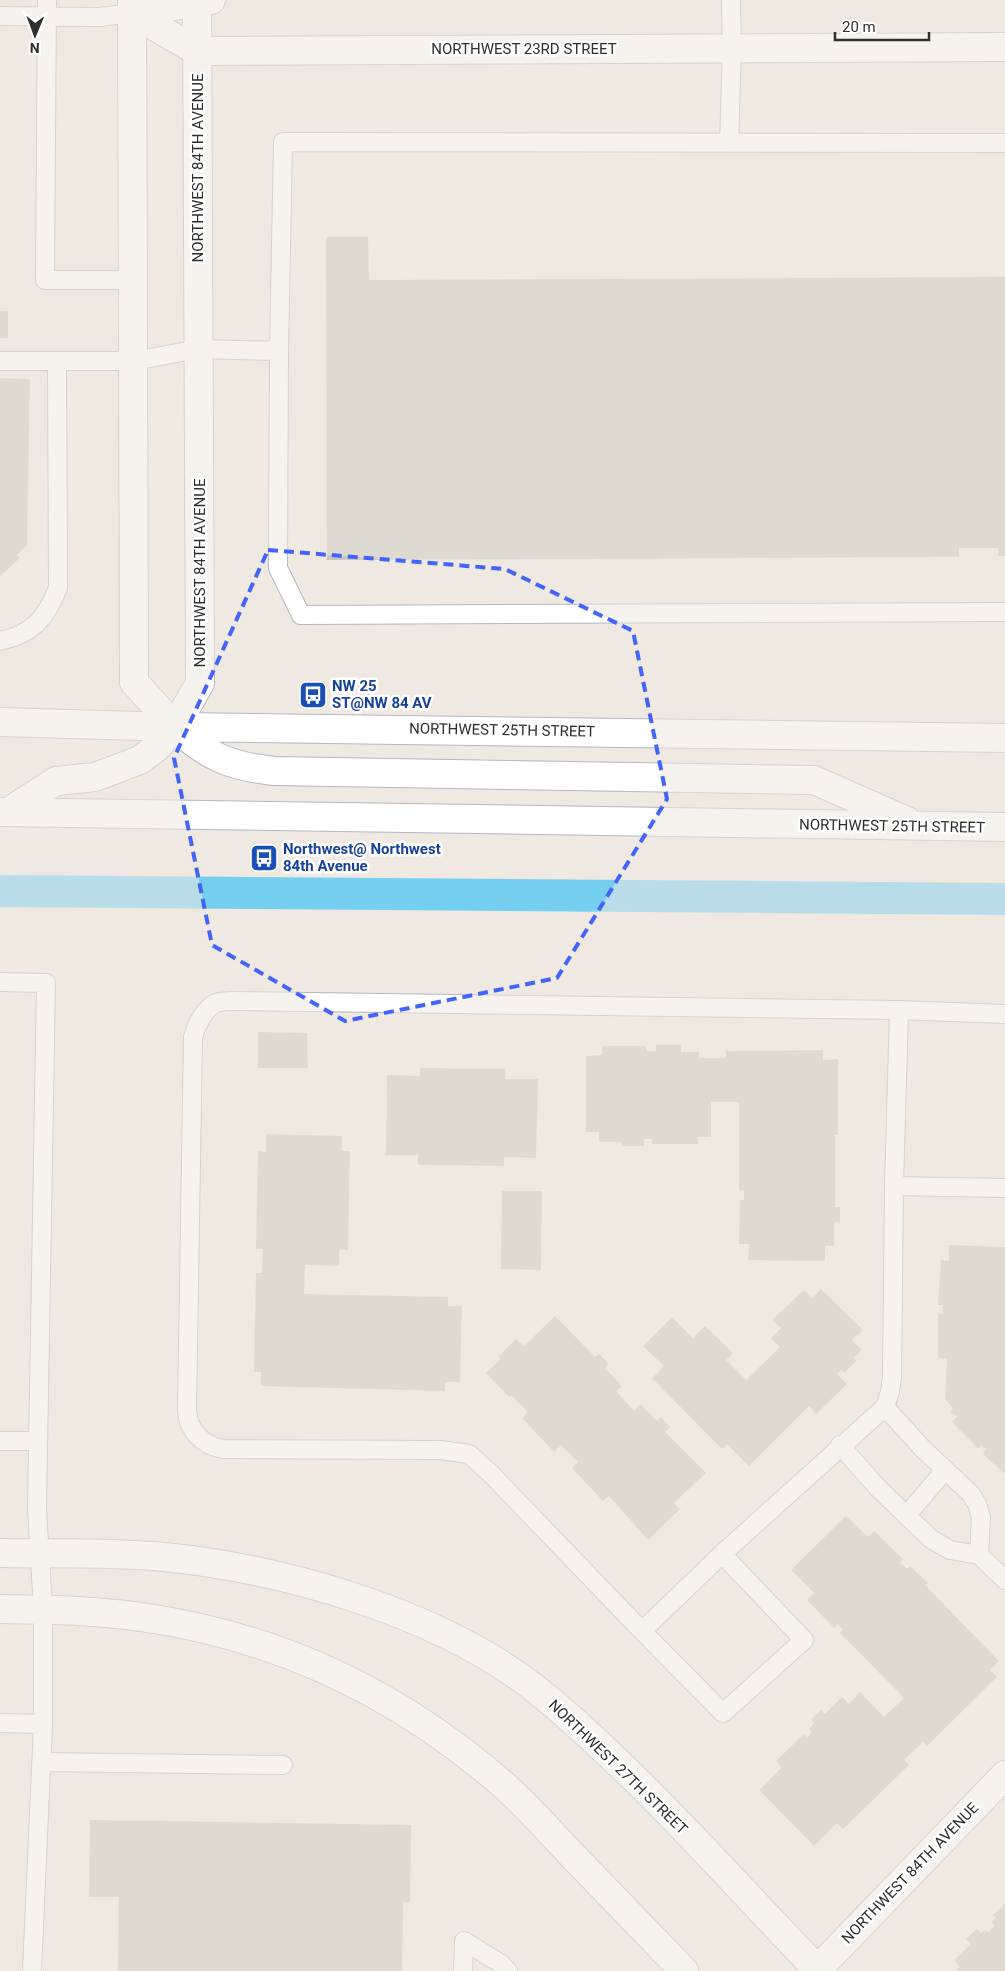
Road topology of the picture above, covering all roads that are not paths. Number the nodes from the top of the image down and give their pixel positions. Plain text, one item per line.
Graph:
1 (731, 0) edge
2 (202, 1) edge
3 (132, 6) edge
4 (47, 8) edge
5 (0, 16) edge
6 (1005, 47) edge
7 (732, 48) junction
8 (197, 51) junction
9 (729, 143) junction
10 (1005, 143) edge
11 (133, 280) junction
12 (199, 349) junction
13 (279, 351) junction
14 (0, 361) edge
15 (133, 361) junction
16 (57, 362) junction
17 (1005, 612) edge
18 (0, 641) edge
19 (0, 722) edge
20 (175, 727) junction
21 (1005, 738) edge
22 (4, 812) edge
23 (919, 826) junction
24 (1005, 827) edge
25 (0, 982) edge
26 (899, 1010) junction
27 (1005, 1014) edge
28 (894, 1186) junction
29 (1005, 1188) edge
30 (885, 1406) junction
31 (0, 1441) edge
32 (37, 1441) junction
33 (840, 1445) junction
34 (945, 1470) junction
35 (907, 1515) junction
36 (0, 1553) edge
37 (41, 1554) junction
38 (722, 1554) junction
39 (979, 1554) junction
40 (1005, 1580) edge
41 (0, 1609) edge
42 (43, 1610) junction
43 (642, 1631) junction
44 (0, 1723) edge
45 (43, 1724) junction
46 (42, 1762) junction
47 (283, 1765) dead end
48 (1005, 1775) edge
49 (817, 1970) edge
50 (32, 1971) edge
51 (463, 1971) edge
52 (508, 1971) edge
53 (684, 1971) edge

1 - 7 lane
2 - 3 street
2 - 8 street, NORTHWEST 84TH AVENUE
3 - 4 lane
3 - 8 street
3 - 11 street
4 - 5 lane
4 - 11 lane
6 - 7 street, NORTHWEST 23RD STREET
7 - 8 street, NORTHWEST 23RD STREET
7 - 9 lane
8 - 12 street, NORTHWEST 84TH AVENUE
9 - 10 lane
9 - 13 lane
11 - 15 street
12 - 13 lane
12 - 15 lane
12 - 20 street, NORTHWEST 84TH AVENUE
13 - 17 lane
14 - 16 lane
15 - 16 lane
15 - 20 street
16 - 18 lane
19 - 20 street, NORTHWEST 25TH STREET
20 - 21 street, NORTHWEST 25TH STREET
20 - 22 street, NORTHWEST 84TH AVENUE
20 - 23 street
22 - 23 street, NORTHWEST 25TH STREET
23 - 24 street, NORTHWEST 25TH STREET
25 - 32 lane
26 - 27 lane
26 - 28 lane
26 - 43 lane
28 - 29 lane
28 - 30 lane
30 - 33 lane
30 - 34 lane
31 - 32 lane
32 - 37 lane
33 - 35 lane
33 - 38 lane
34 - 35 lane
34 - 39 lane
35 - 39 lane
36 - 37 street, NORTHWEST 27TH STREET
37 - 42 lane
37 - 49 street, NORTHWEST 27TH STREET
38 - 43 lane
38 - 43 lane
39 - 40 lane
41 - 42 street
42 - 45 lane
42 - 53 street
44 - 45 lane
45 - 46 lane
46 - 47 lane
46 - 50 lane
48 - 49 street, NORTHWEST 84TH AVENUE
51 - 52 lane

